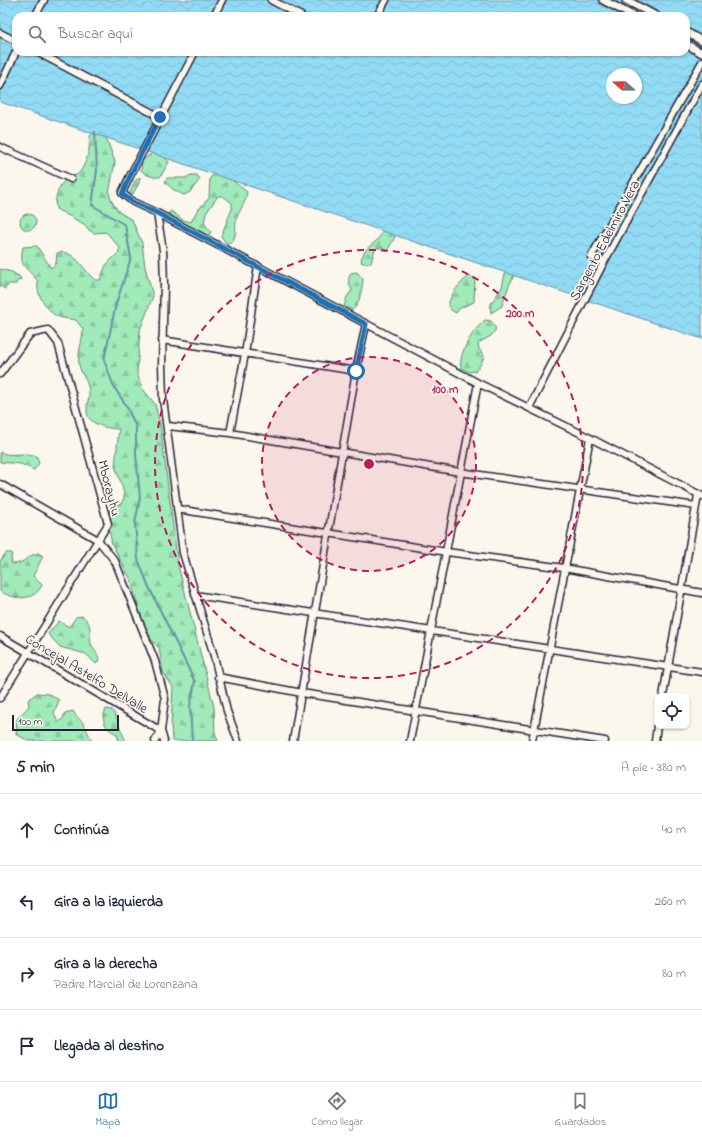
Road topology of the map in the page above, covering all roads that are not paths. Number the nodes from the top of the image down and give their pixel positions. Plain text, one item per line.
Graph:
1 (44, 0) edge
2 (222, 0) edge
3 (271, 0) edge
4 (386, 0) edge
5 (603, 0) edge
6 (626, 0) edge
7 (37, 12) edge
8 (216, 12) edge
9 (294, 12) edge
10 (379, 12) edge
11 (626, 12) edge
12 (648, 12) edge
13 (0, 33) edge
14 (690, 34) edge
15 (12, 39) edge
16 (702, 41) edge
17 (690, 46) edge
18 (702, 53) edge
19 (14, 56) edge
20 (45, 56) edge
21 (193, 56) edge
22 (702, 62) edge
23 (702, 84) edge
24 (0, 86) edge
25 (160, 117) junction
26 (0, 147) edge
27 (71, 179) dead end
28 (157, 213) junction
29 (604, 262) junction
30 (258, 266) junction
31 (366, 324) junction
32 (162, 340) junction
33 (245, 354) junction
34 (356, 371) junction
35 (0, 374) edge
36 (478, 383) junction
37 (529, 408) junction
38 (168, 426) junction
39 (230, 433) junction
40 (590, 438) junction
41 (342, 452) junction
42 (460, 472) junction
43 (0, 484) edge
44 (580, 488) junction
45 (700, 496) edge
46 (696, 506) junction
47 (177, 509) junction
48 (329, 532) junction
49 (98, 540) junction
50 (446, 552) junction
51 (564, 568) junction
52 (681, 590) junction
53 (702, 593) edge
54 (195, 595) junction
55 (315, 615) junction
56 (431, 630) junction
57 (0, 636) edge
58 (549, 648) junction
59 (27, 652) junction
60 (668, 666) junction
61 (702, 672) edge
62 (218, 677) junction
63 (302, 693) junction
64 (664, 693) edge
65 (0, 698) edge
66 (416, 710) junction
67 (534, 729) junction
68 (657, 729) edge
69 (161, 731) junction
70 (155, 741) edge
71 (164, 741) edge
72 (238, 741) edge
73 (293, 741) edge
74 (410, 741) edge
75 (532, 741) edge
76 (605, 741) edge
77 (655, 741) edge

1 - 7 street
2 - 8 street
3 - 9 street
4 - 10 street
5 - 11 street
6 - 12 street
13 - 15 street
14 - 16 street
17 - 18 street
19 - 24 street
20 - 25 street
21 - 25 street
22 - 29 street, Sargento Edelmiro Vera
23 - 29 street, Sargento Edelmiro Vera
25 - 28 street
26 - 27 street
28 - 30 street
28 - 32 street
29 - 37 street, Sargento Edelmiro Vera
30 - 31 street
30 - 33 street
31 - 34 street
31 - 36 street
32 - 33 street
32 - 38 street
33 - 34 street
33 - 39 street
34 - 41 street
35 - 49 street, Mborayhu
36 - 37 street
36 - 42 street
37 - 40 street
38 - 39 street
38 - 47 street
39 - 41 street
40 - 44 street
40 - 45 street
41 - 42 street
41 - 48 street
42 - 44 street
42 - 50 street
43 - 49 street
44 - 46 street
44 - 51 street
45 - 46 street
46 - 52 street
47 - 48 street
47 - 54 street
48 - 50 street
48 - 55 street
49 - 59 street, Mborayhu
49 - 69 street
50 - 51 street
50 - 56 street
51 - 52 street
51 - 58 street
52 - 53 street
52 - 60 street
54 - 55 street
54 - 62 street
55 - 56 street
55 - 63 street
56 - 58 street
56 - 66 street
57 - 59 street, Concejal Astelfo DelValle
58 - 60 street
58 - 67 street
59 - 65 street, Mborayhu
59 - 69 street, Concejal Astelfo DelValle
60 - 61 street
60 - 64 street
62 - 63 street
62 - 72 street
63 - 66 street
63 - 73 street
66 - 67 street
66 - 74 street
67 - 75 street
67 - 76 street
68 - 77 street
69 - 70 street
69 - 71 street

